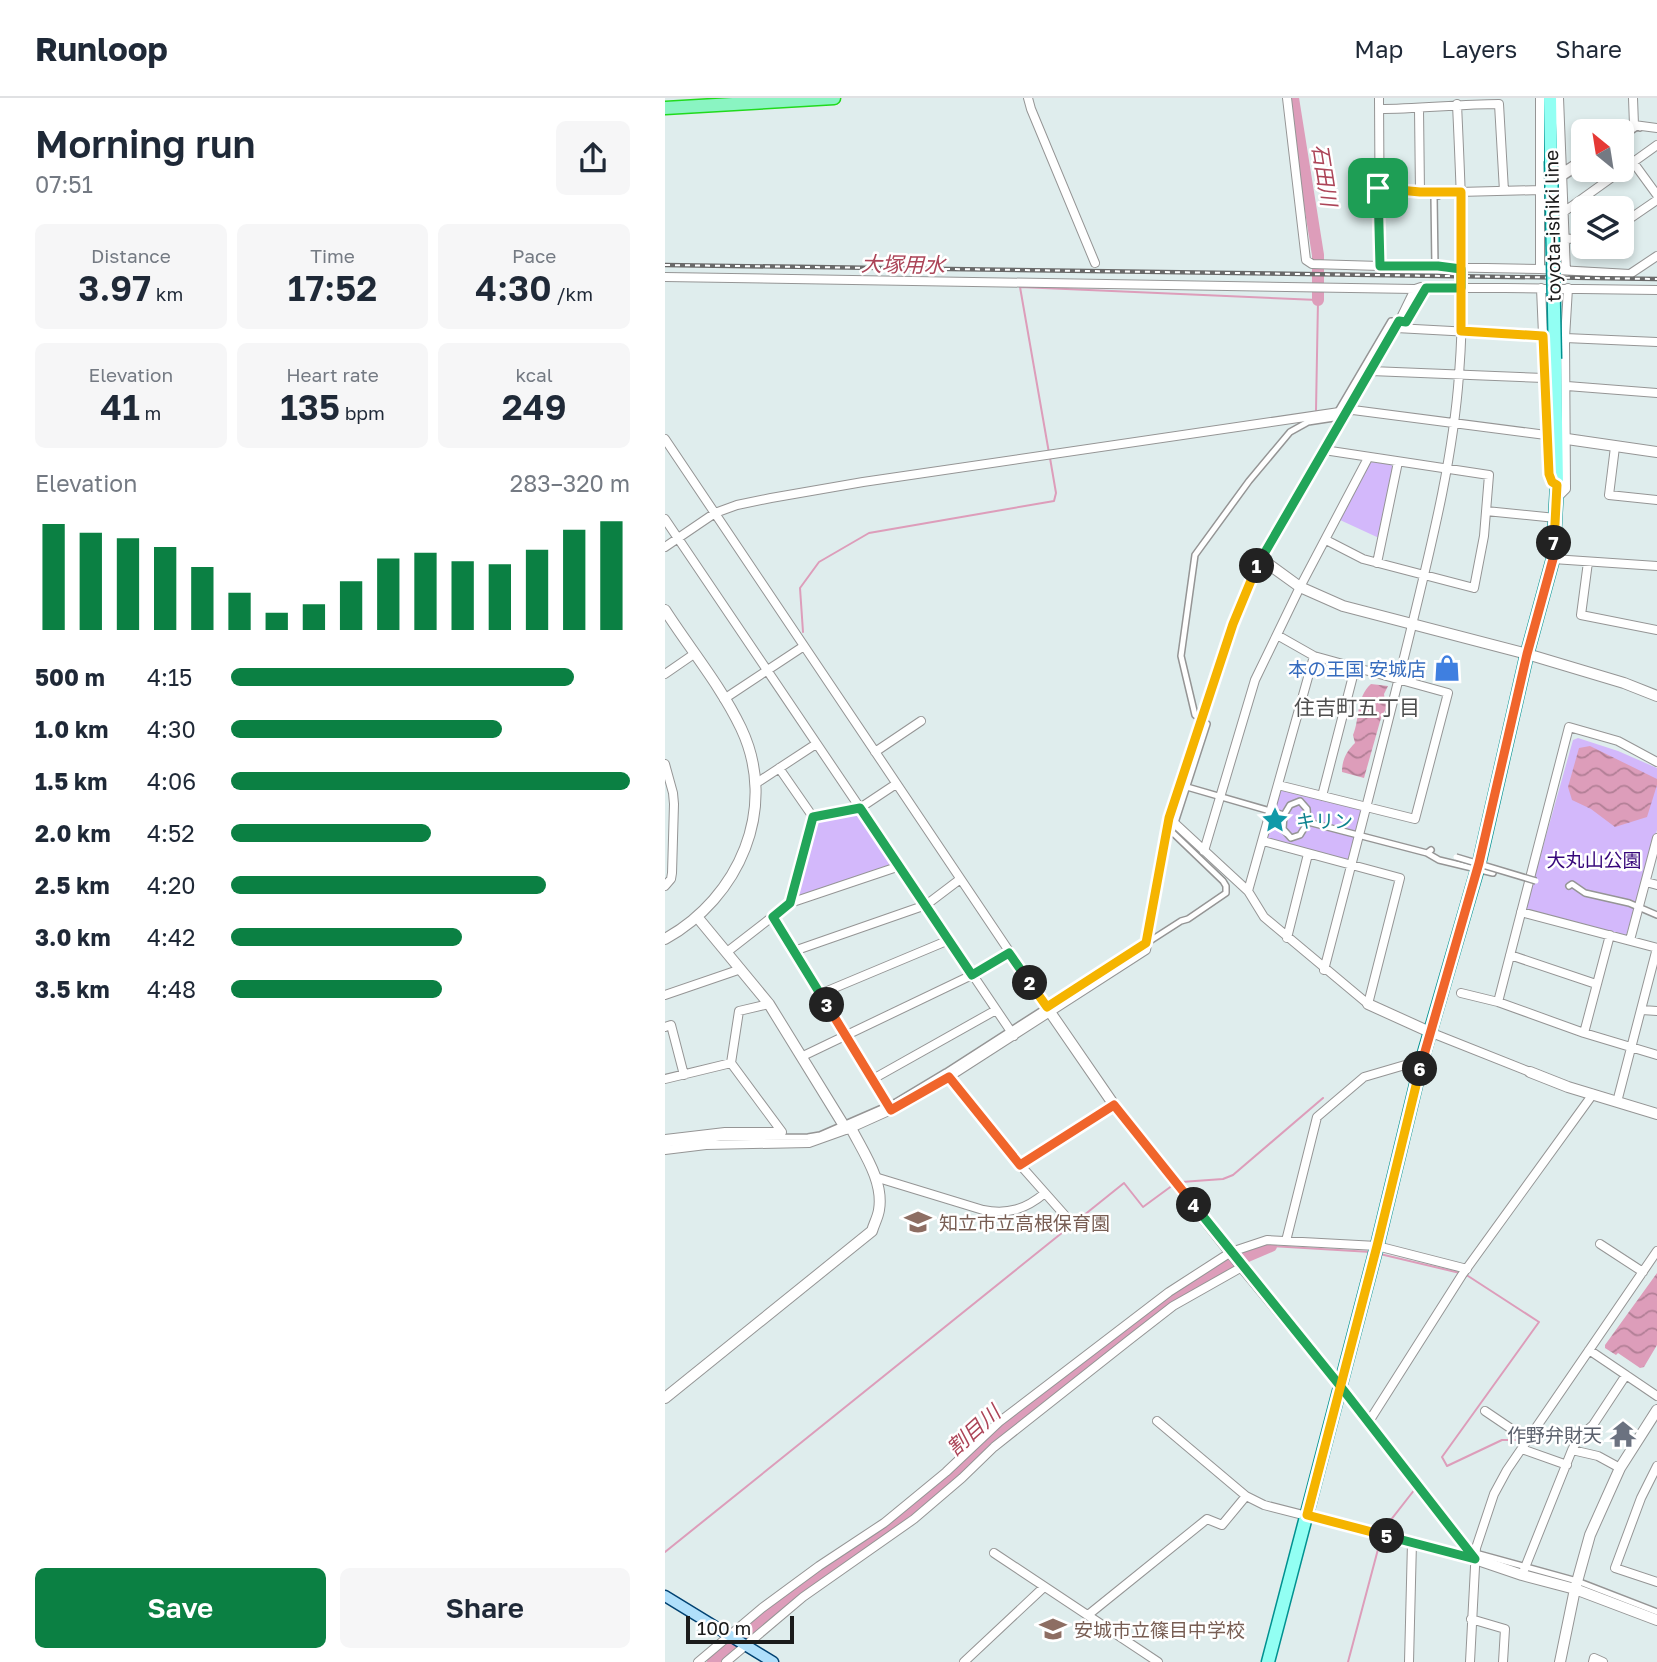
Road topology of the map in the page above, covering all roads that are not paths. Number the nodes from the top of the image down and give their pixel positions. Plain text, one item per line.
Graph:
1 (834, 98) edge
2 (1028, 98) edge
3 (1287, 98) edge
4 (1379, 98) edge
5 (1540, 98) edge
6 (1550, 98) edge
7 (1559, 98) edge
8 (1633, 98) edge
9 (1457, 104) junction
10 (665, 108) edge
11 (1379, 108) junction
12 (1419, 109) junction
13 (1634, 119) edge
14 (1635, 125) edge
15 (1635, 128) edge
16 (1657, 130) edge
17 (1657, 145) edge
18 (1635, 161) edge
19 (1635, 165) edge
20 (1571, 169) edge
21 (1571, 171) edge
22 (1562, 176) junction
23 (1605, 182) edge
24 (1378, 188) junction
25 (1504, 191) junction
26 (1420, 192) junction
27 (1541, 192) junction
28 (1461, 194) junction
29 (1657, 198) edge
30 (1565, 211) junction
31 (1634, 215) edge
32 (1566, 239) junction
33 (1571, 239) edge
34 (1657, 256) edge
35 (1095, 263) dead end
36 (1380, 266) junction
37 (1435, 266) junction
38 (1461, 269) junction
39 (1541, 269) junction
40 (1566, 272) junction
41 (665, 277) edge
42 (1426, 288) junction
43 (1461, 288) junction
44 (1541, 288) junction
45 (1568, 288) junction
46 (1415, 289) junction
47 (1657, 290) edge
48 (1397, 325) junction
49 (1461, 331) junction
50 (1543, 336) junction
51 (1565, 338) junction
52 (1657, 342) edge
53 (1371, 372) junction
54 (1459, 375) junction
55 (1544, 378) junction
56 (1567, 386) junction
57 (1657, 393) edge
58 (1342, 412) junction
59 (1453, 423) junction
60 (1546, 435) junction
61 (665, 439) edge
62 (1567, 439) junction
63 (1615, 447) junction
64 (1324, 450) junction
65 (1657, 452) edge
66 (1369, 458) junction
67 (1398, 462) junction
68 (1447, 469) junction
69 (1556, 491) junction
70 (1657, 500) edge
71 (1486, 511) junction
72 (715, 513) junction
73 (1556, 517) junction
74 (665, 519) edge
75 (678, 538) junction
76 (1326, 540) junction
77 (665, 547) edge
78 (1260, 558) junction
79 (1553, 559) junction
80 (1588, 562) junction
81 (1377, 564) junction
82 (1657, 566) edge
83 (1425, 575) junction
84 (1300, 587) junction
85 (665, 610) edge
86 (1412, 625) junction
87 (1657, 630) edge
88 (1277, 635) junction
89 (804, 646) junction
90 (694, 654) junction
91 (1527, 654) junction
92 (1314, 656) junction
93 (1355, 668) junction
94 (767, 671) junction
95 (665, 674) edge
96 (1400, 679) junction
97 (1657, 696) edge
98 (724, 699) junction
99 (1201, 720) junction
100 (921, 721) dead end
101 (816, 744) junction
102 (875, 752) junction
103 (1657, 762) edge
104 (665, 764) edge
105 (779, 768) junction
106 (755, 784) junction
107 (896, 784) junction
108 (1278, 785) junction
109 (1187, 787) junction
110 (1219, 796) junction
111 (1322, 796) junction
112 (860, 808) junction
113 (1367, 808) junction
114 (1270, 811) junction
115 (1284, 815) junction
116 (813, 817) junction
117 (1172, 820) junction
118 (1308, 822) junction
119 (1359, 837) junction
120 (1657, 838) edge
121 (1263, 841) junction
122 (1204, 851) junction
123 (1308, 854) junction
124 (1456, 858) dead end
125 (1352, 864) junction
126 (899, 866) junction
127 (1477, 871) junction
128 (1493, 873) dead end
129 (959, 880) junction
130 (1536, 881) dead end
131 (1646, 882) junction
132 (1657, 885) edge
133 (1569, 886) dead end
134 (665, 887) edge
135 (1248, 891) junction
136 (790, 903) junction
137 (926, 905) junction
138 (1639, 909) junction
139 (1521, 912) junction
140 (1657, 915) edge
141 (773, 917) junction
142 (698, 918) junction
143 (1610, 934) junction
144 (1287, 937) junction
145 (665, 939) edge
146 (949, 940) junction
147 (1630, 940) junction
148 (1146, 943) junction
149 (1657, 948) edge
150 (795, 951) junction
151 (727, 952) junction
152 (1009, 953) junction
153 (1510, 955) junction
154 (741, 970) junction
155 (1324, 970) junction
156 (972, 975) junction
157 (1597, 984) junction
158 (1461, 993) dead end
159 (820, 994) junction
160 (665, 995) edge
161 (1498, 1002) junction
162 (769, 1004) junction
163 (1368, 1004) junction
164 (996, 1010) junction
165 (1048, 1010) junction
166 (1642, 1010) junction
167 (1657, 1011) edge
168 (665, 1027) edge
169 (1432, 1033) junction
170 (1012, 1034) junction
171 (1584, 1034) junction
172 (846, 1036) junction
173 (1632, 1048) junction
174 (1657, 1055) edge
175 (803, 1056) junction
176 (1422, 1060) junction
177 (731, 1063) junction
178 (1530, 1072) joint
179 (684, 1075) junction
180 (949, 1077) junction
181 (665, 1079) edge
182 (873, 1079) junction
183 (1593, 1094) junction
184 (1617, 1102) junction
185 (1114, 1105) junction
186 (890, 1108) junction
187 (1657, 1114) edge
188 (847, 1127) junction
189 (665, 1142) edge
190 (665, 1150) edge
191 (1020, 1165) junction
192 (875, 1177) junction
193 (1045, 1194) junction
194 (1069, 1220) dead end
195 (1286, 1241) junction
196 (1600, 1244) dead end
197 (1376, 1251) junction
198 (1657, 1251) edge
199 (1231, 1252) junction
200 (1241, 1265) junction
201 (1464, 1272) junction
202 (1643, 1272) junction
203 (1589, 1350) junction
204 (1626, 1375) junction
205 (1341, 1387) junction
206 (1657, 1396) edge
207 (665, 1398) edge
208 (1657, 1410) edge
209 (1485, 1411) dead end
210 (1157, 1421) dead end
211 (1369, 1423) junction
212 (1531, 1436) junction
213 (1522, 1449) junction
214 (1572, 1450) junction
215 (1567, 1465) junction
216 (1657, 1466) edge
217 (1620, 1468) junction
218 (1654, 1481) edge
219 (1246, 1496) junction
220 (1307, 1515) junction
221 (1412, 1542) junction
222 (994, 1553) dead end
223 (1475, 1559) junction
224 (1524, 1570) junction
225 (1657, 1582) edge
226 (1576, 1585) junction
227 (1044, 1587) junction
228 (665, 1596) edge
229 (1657, 1612) edge
230 (1088, 1615) junction
231 (1471, 1619) junction
232 (1657, 1620) edge
233 (730, 1636) junction
234 (746, 1646) junction
235 (698, 1662) edge
236 (726, 1662) edge
237 (773, 1662) edge
238 (964, 1662) edge
239 (1158, 1662) edge
240 (1268, 1662) edge
241 (1409, 1662) edge
242 (1470, 1662) edge
243 (1503, 1662) edge
244 (1560, 1662) edge
245 (1593, 1662) edge
246 (1603, 1662) edge

1 - 10 highway
2 - 35 street
3 - 36 street
4 - 11 street
5 - 27 street
6 - 69 main road, toyota-ishiki line, bridge
7 - 22 street
8 - 13 street
9 - 12 street
9 - 25 street
9 - 28 street
11 - 12 street
11 - 24 street
12 - 26 street
14 - 16 street
15 - 16 street
17 - 18 street
19 - 29 street
20 - 22 street
21 - 22 street
22 - 30 street
23 - 30 street
24 - 26 street
24 - 36 street
25 - 27 street
25 - 28 street
26 - 28 street
27 - 28 street
27 - 39 street
28 - 37 street
28 - 38 street
29 - 31 street
30 - 32 street
32 - 33 street
32 - 40 street
34 - 40 street
36 - 37 street
37 - 38 street
38 - 39 street
38 - 43 street
39 - 40 street
41 - 46 street
42 - 43 street
42 - 46 street
42 - 48 street
43 - 44 street
43 - 49 street
44 - 45 street
44 - 50 street
45 - 47 street
45 - 51 street
46 - 48 street
48 - 49 street
48 - 53 street
48 - 58 street
49 - 50 street
49 - 54 street
50 - 55 street
51 - 52 street
51 - 56 street
53 - 54 street
53 - 58 street
54 - 55 street
54 - 59 street
55 - 60 street
56 - 57 street
56 - 62 street
58 - 59 street
58 - 64 street
58 - 72 street
58 - 99 street
59 - 60 street
59 - 68 street
60 - 69 street
61 - 72 street
62 - 63 street
62 - 69 street
63 - 65 street
63 - 70 street
64 - 66 street
64 - 78 street
66 - 67 street
66 - 76 street
67 - 68 street
67 - 81 street
68 - 71 street
68 - 83 street
69 - 73 main road, toyota-ishiki line
71 - 73 street
71 - 83 street
72 - 75 street
72 - 89 street
73 - 79 main road, toyota-ishiki line
74 - 75 street
75 - 77 street
75 - 94 street
76 - 81 street
76 - 84 street
78 - 84 street
78 - 99 street
79 - 80 street
79 - 91 main road, toyota-ishiki line
80 - 82 street
80 - 87 street
81 - 83 street
83 - 86 street
84 - 86 street
84 - 88 street
85 - 90 street
86 - 91 street
86 - 96 street
88 - 92 street
88 - 110 street
89 - 94 street
89 - 102 street
90 - 95 street
90 - 98 street
91 - 97 street
91 - 127 main road, toyota-ishiki line
92 - 93 street
92 - 108 street
93 - 96 street
93 - 111 street
94 - 98 street
94 - 101 street
96 - 113 street
96 - 113 street
98 - 106 street
99 - 109 street
99 - 117 street
100 - 102 street
101 - 105 street
101 - 112 street
102 - 107 street
103 - 139 street
104 - 134 street
105 - 106 street
105 - 116 street
106 - 142 street
107 - 112 street
107 - 129 street
108 - 111 street
108 - 114 street
109 - 110 street
109 - 117 street
110 - 114 street
110 - 122 street
111 - 113 street
112 - 116 street
112 - 126 street
113 - 119 street
114 - 115 street
114 - 121 street
115 - 118 street
115 - 118 street
116 - 136 street
117 - 122 street
117 - 148 street
117 - 148 street
118 - 119 street
119 - 125 street
119 - 127 street
120 - 131 street
121 - 123 street
121 - 135 street
122 - 135 street
123 - 125 street
123 - 144 street
124 - 130 street, bridge
125 - 155 street
125 - 163 street
126 - 136 street
126 - 137 street
127 - 128 street
127 - 169 main road, toyota-ishiki line
129 - 137 street
129 - 152 street
131 - 132 street
131 - 138 street
133 - 138 street
135 - 144 street
136 - 141 street
137 - 146 street
137 - 150 street
138 - 140 street
138 - 147 street
139 - 143 street
139 - 153 street
141 - 150 street
141 - 151 street
142 - 145 street
142 - 151 street
143 - 147 street
143 - 157 street
144 - 155 street
146 - 156 street
146 - 159 street
147 - 149 street
148 - 165 street
149 - 166 street
150 - 159 street
151 - 154 street
152 - 156 street
152 - 165 street
153 - 157 street
153 - 161 street
154 - 160 street
154 - 162 street
155 - 163 street
156 - 164 street
156 - 172 street
157 - 171 street
158 - 161 street
159 - 172 street
161 - 171 street
162 - 175 street
162 - 177 street
163 - 169 street
164 - 170 street
164 - 182 street
165 - 170 street
165 - 185 street
166 - 167 street
166 - 173 street
168 - 179 street
169 - 176 main road, toyota-ishiki line
169 - 178 street
170 - 180 street
170 - 186 street
171 - 173 street
172 - 175 street
172 - 182 street
173 - 174 street
173 - 184 street
175 - 188 street
176 - 195 street
176 - 197 main road, toyota-ishiki line
177 - 179 street
177 - 189 street
178 - 183 street
179 - 181 street
180 - 186 street
180 - 191 street
182 - 186 street
183 - 184 street
183 - 201 street
184 - 187 street
185 - 191 street
185 - 199 street
186 - 188 street
188 - 189 street
188 - 190 street
188 - 192 street
191 - 193 street
192 - 193 street
192 - 207 street
193 - 194 street
195 - 197 street
195 - 199 street
196 - 202 street
197 - 201 street
197 - 205 main road, toyota-ishiki line
198 - 202 street
199 - 200 street
199 - 233 street
200 - 205 street
200 - 234 street
201 - 211 street
202 - 203 street
203 - 204 street
203 - 212 street
204 - 206 street
204 - 214 street
205 - 211 street
205 - 220 main road, toyota-ishiki line
208 - 217 street
209 - 212 street
210 - 219 street
211 - 223 street
212 - 213 street
213 - 215 street
213 - 223 street
214 - 215 street
214 - 217 street
215 - 224 street
216 - 218 street
217 - 226 street
218 - 225 street
219 - 220 street
219 - 230 street
220 - 221 street
220 - 240 main road, toyota-ishiki line
221 - 223 street
221 - 241 street
222 - 227 street
223 - 224 street
223 - 231 street
224 - 226 street
226 - 229 street
226 - 232 street
226 - 244 street
227 - 230 street
227 - 238 street
228 - 233 main road
230 - 239 street
231 - 242 street
231 - 243 street
233 - 234 main road
233 - 235 street
234 - 236 street
234 - 237 main road
245 - 246 street

